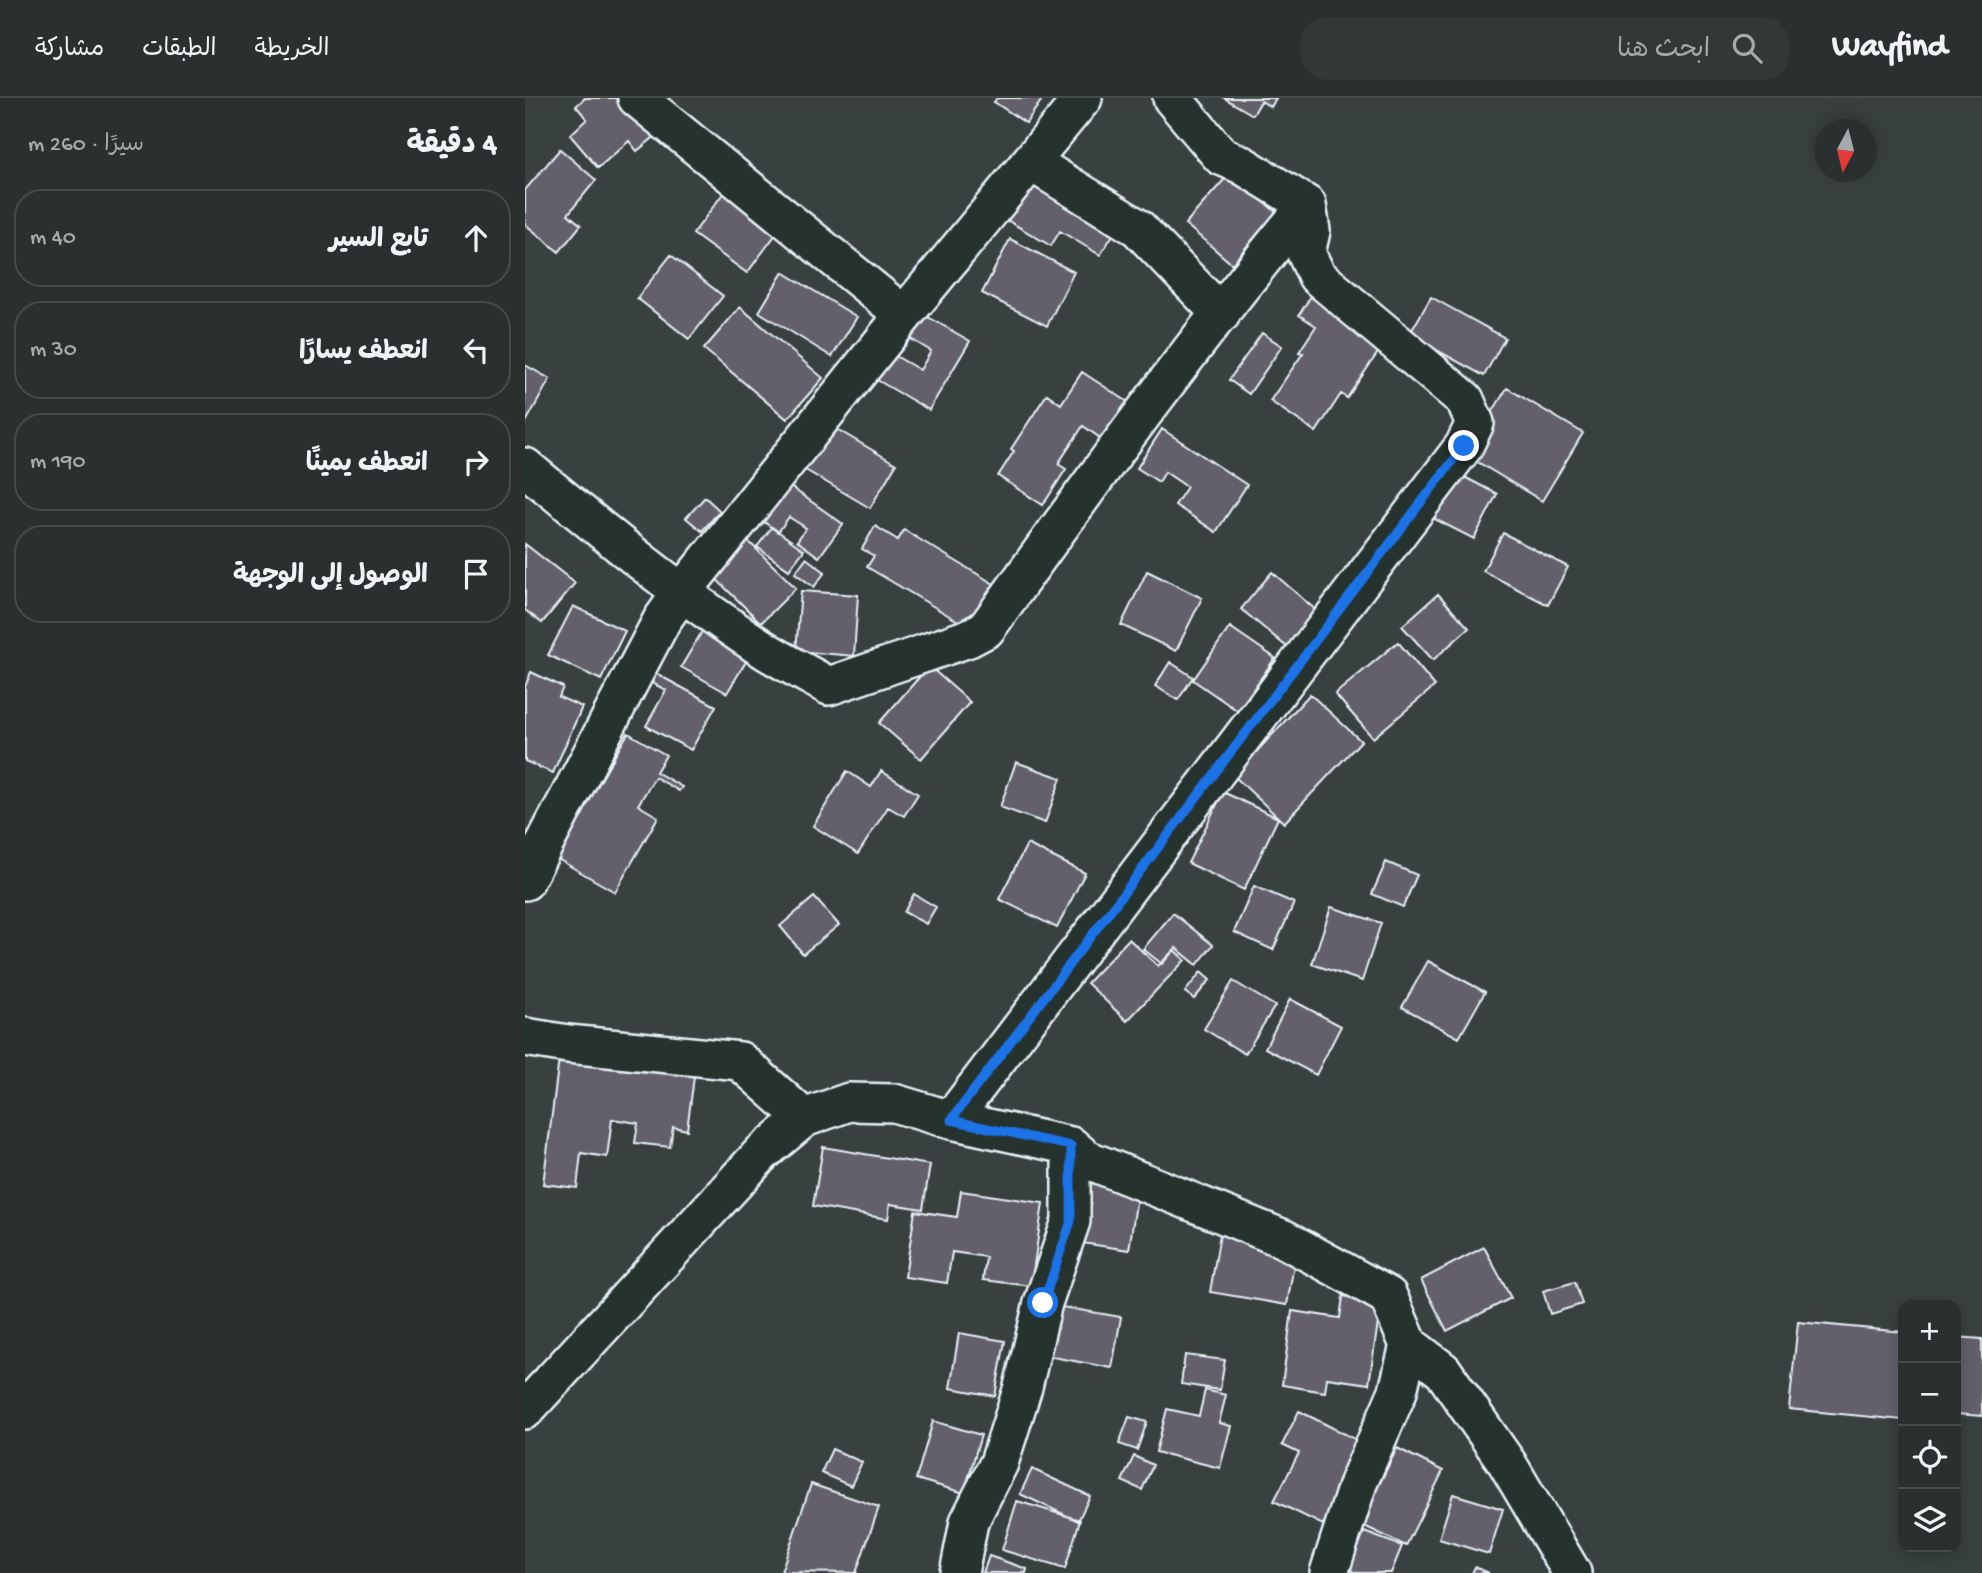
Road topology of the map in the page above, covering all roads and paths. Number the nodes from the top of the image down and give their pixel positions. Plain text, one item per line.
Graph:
1 (637, 98) edge
2 (1083, 98) edge
3 (1172, 98) edge
4 (1031, 162) junction
5 (1307, 205) junction
6 (1221, 314) junction
7 (904, 315) junction
8 (525, 467) edge
9 (682, 592) junction
10 (525, 881) edge
11 (525, 1037) edge
12 (804, 1118) junction
13 (951, 1120) junction
14 (1071, 1146) junction
15 (1409, 1345) junction
16 (525, 1410) edge
17 (959, 1573) edge
18 (1329, 1573) edge
19 (1572, 1573) edge

1 - 7 street
2 - 4 street
3 - 5 street
4 - 6 street
4 - 7 street
5 - 6 street
5 - 13 street
6 - 9 street
7 - 9 street
8 - 9 street
9 - 10 street
11 - 12 street
12 - 13 street
12 - 16 street
13 - 14 street
14 - 15 street
14 - 17 street
15 - 18 street
15 - 19 street

